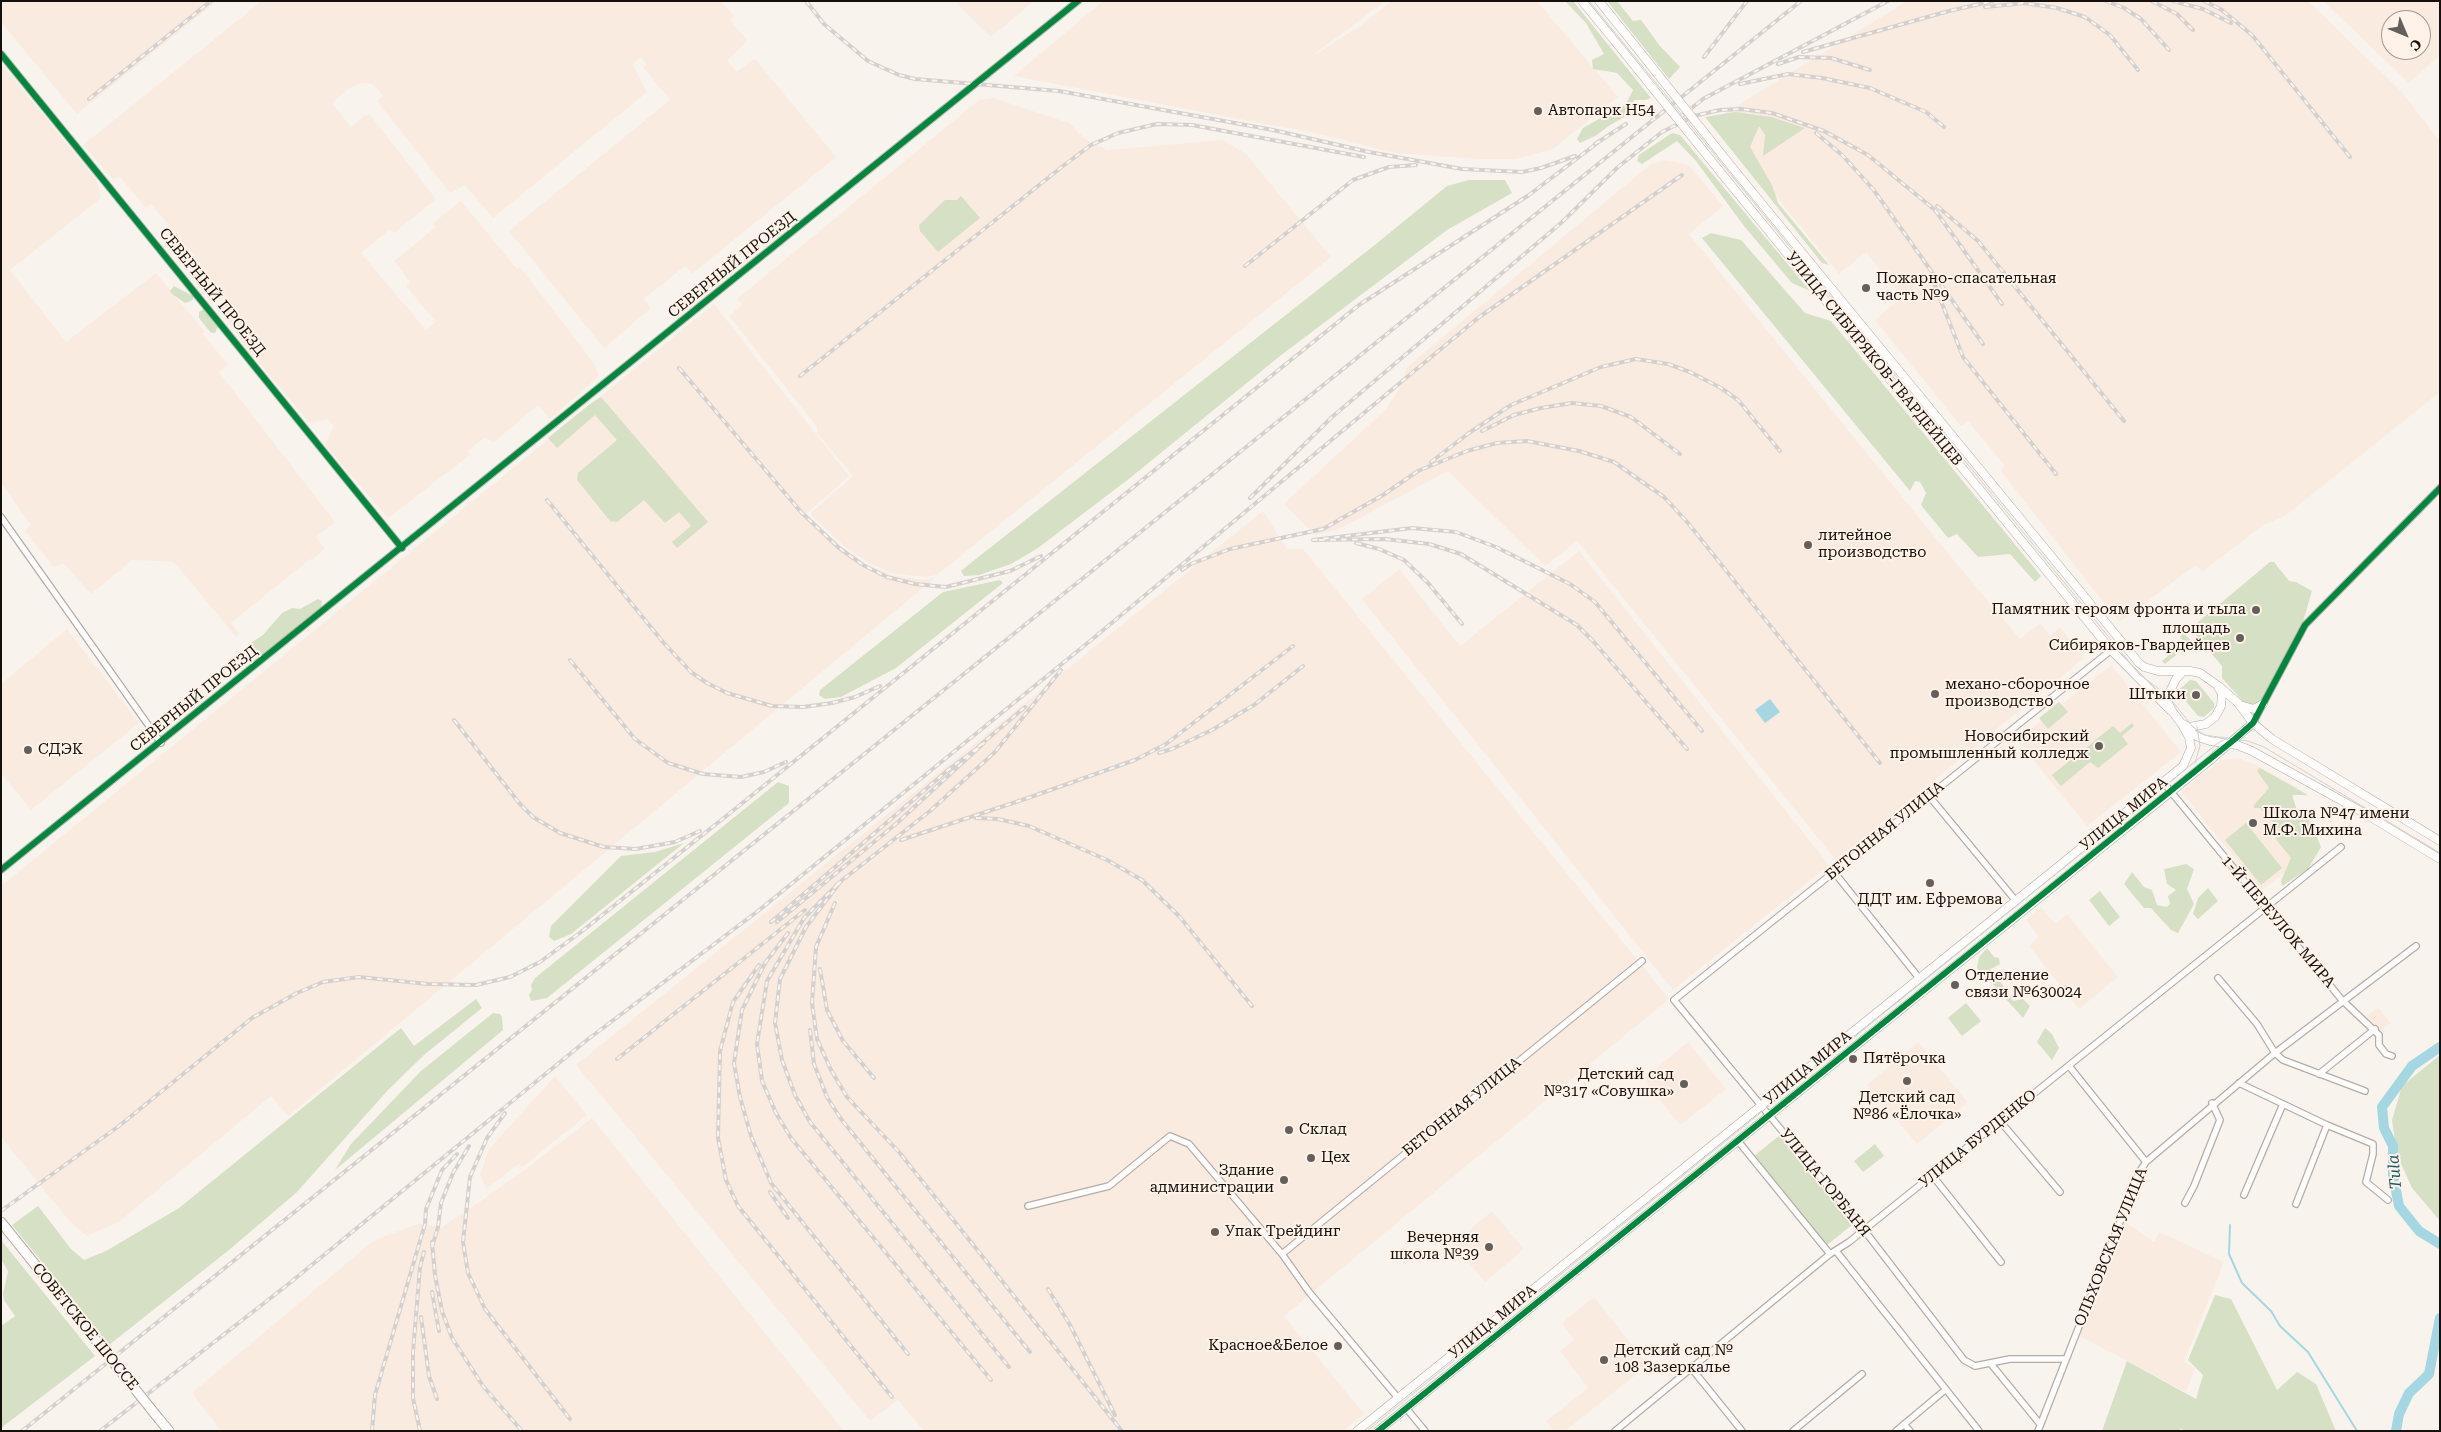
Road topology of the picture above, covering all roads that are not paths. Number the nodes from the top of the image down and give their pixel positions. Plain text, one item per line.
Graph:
1 (1078, 1) edge
2 (1582, 1) edge
3 (1599, 1) edge
4 (1, 54) edge
5 (2440, 488) edge
6 (2006, 503) junction
7 (1997, 510) junction
8 (1, 517) edge
9 (402, 548) junction
10 (2120, 643) junction
11 (2111, 650) junction
12 (2184, 671) junction
13 (2217, 684) junction
14 (2238, 704) junction
15 (2263, 704) junction
16 (2172, 711) junction
17 (2181, 723) junction
18 (2253, 723) junction
19 (161, 743) junction
20 (2229, 744) junction
21 (2163, 782) junction
22 (2171, 792) junction
23 (1929, 796) junction
24 (2440, 842) edge
25 (2341, 847) dead end
26 (2440, 859) edge
27 (1, 870) edge
28 (1834, 872) junction
29 (2016, 901) junction
30 (2265, 908) junction
31 (2416, 946) dead end
32 (1642, 961) dead end
33 (1920, 978) junction
34 (2218, 978) dead end
35 (1674, 1000) joint
36 (2342, 1000) junction
37 (2375, 1029) junction
38 (2275, 1053) junction
39 (2392, 1056) dead end
40 (2069, 1066) junction
41 (2319, 1074) junction
42 (2239, 1083) junction
43 (2365, 1091) dead end
44 (2212, 1104) junction
45 (2283, 1104) junction
46 (1762, 1105) junction
47 (1770, 1115) junction
48 (2000, 1121) junction
49 (2327, 1125) junction
50 (1738, 1141) junction
51 (2146, 1162) junction
52 (1932, 1175) junction
53 (2060, 1192) dead end
54 (2244, 1194) dead end
55 (2388, 1200) dead end
56 (2185, 1203) dead end
57 (2296, 1204) dead end
58 (1028, 1206) dead end
59 (1, 1222) edge
60 (1864, 1230) junction
61 (1833, 1253) junction
62 (1282, 1254) junction
63 (2001, 1262) dead end
64 (2065, 1359) junction
65 (1991, 1364) junction
66 (1692, 1369) junction
67 (1862, 1374) dead end
68 (1945, 1390) junction
69 (1398, 1398) junction
70 (1406, 1408) junction
71 (1904, 1424) junction
72 (2040, 1424) junction
73 (169, 1431) edge
74 (1357, 1431) edge
75 (1378, 1431) edge
76 (1425, 1431) edge
77 (1614, 1431) edge
78 (1742, 1431) edge
79 (1793, 1431) edge
80 (1896, 1431) edge
81 (1910, 1431) edge
82 (1979, 1431) edge
83 (2038, 1431) edge

1 - 9 street, СЕВЕРНЫЙ ПРОЕЗД
2 - 7 main road, УЛИЦА СИБИРЯКОВ-ГВАРДЕЙЦЕВ, bridge
3 - 6 main road, УЛИЦА СИБИРЯКОВ-ГВАРДЕЙЦЕВ, bridge
4 - 9 street, СЕВЕРНЫЙ ПРОЕЗД
5 - 15 street
6 - 7 main road
6 - 10 main road, УЛИЦА СИБИРЯКОВ-ГВАРДЕЙЦЕВ
7 - 11 main road, УЛИЦА СИБИРЯКОВ-ГВАРДЕЙЦЕВ
8 - 19 street
9 - 19 street, СЕВЕРНЫЙ ПРОЕЗД
10 - 11 street, БЕТОННАЯ УЛИЦА
10 - 12 main road, УЛИЦА СИБИРЯКОВ-ГВАРДЕЙЦЕВ
11 - 16 main road, УЛИЦА СИБИРЯКОВ-ГВАРДЕЙЦЕВ
11 - 23 street, БЕТОННАЯ УЛИЦА
12 - 13 main road
12 - 16 main road
13 - 14 main road
13 - 17 main road
14 - 15 main road
14 - 18 main road
15 - 18 street
16 - 17 main road
17 - 20 main road
17 - 21 main road, УЛИЦА МИРА
18 - 20 main road, УЛИЦА МИРА
18 - 24 main road
19 - 27 street, СЕВЕРНЫЙ ПРОЕЗД
20 - 22 main road, УЛИЦА МИРА
20 - 26 main road
21 - 22 street, 1-Й ПЕРЕУЛОК МИРА
21 - 29 main road, УЛИЦА МИРА
22 - 30 street, 1-Й ПЕРЕУЛОК МИРА
22 - 47 main road, УЛИЦА МИРА
23 - 28 street, БЕТОННАЯ УЛИЦА
23 - 29 street
25 - 30 street, УЛИЦА БУРДЕНКО
28 - 33 street
28 - 35 street, БЕТОННАЯ УЛИЦА
29 - 33 main road, УЛИЦА МИРА
30 - 36 street, 1-Й ПЕРЕУЛОК МИРА
30 - 40 street, УЛИЦА БУРДЕНКО
31 - 36 street, ОЛЬХОВСКАЯ УЛИЦА
32 - 62 street, БЕТОННАЯ УЛИЦА
33 - 46 main road, УЛИЦА МИРА
34 - 38 street
35 - 46 street, УЛИЦА ГОРБАНЯ
36 - 37 street, 1-Й ПЕРЕУЛОК МИРА
36 - 38 street, ОЛЬХОВСКАЯ УЛИЦА
37 - 39 street, 1-Й ПЕРЕУЛОК МИРА
37 - 41 street
38 - 41 street
38 - 42 street, ОЛЬХОВСКАЯ УЛИЦА
40 - 48 street, УЛИЦА БУРДЕНКО
40 - 51 street
41 - 43 street
42 - 44 street, ОЛЬХОВСКАЯ УЛИЦА
42 - 45 street
44 - 51 street, ОЛЬХОВСКАЯ УЛИЦА
44 - 56 street
45 - 49 street
45 - 54 street
46 - 47 street, УЛИЦА ГОРБАНЯ
46 - 69 main road, УЛИЦА МИРА
47 - 50 main road, УЛИЦА МИРА
47 - 60 street, УЛИЦА ГОРБАНЯ
48 - 52 street, УЛИЦА БУРДЕНКО
48 - 53 street
49 - 55 street
49 - 57 street
50 - 61 street
50 - 70 main road, УЛИЦА МИРА
51 - 64 street, ОЛЬХОВСКАЯ УЛИЦА
52 - 60 street, УЛИЦА БУРДЕНКО
52 - 63 street
58 - 62 street
59 - 73 main road, СОВЕТСКОЕ ШОССЕ, bridge
60 - 61 street, УЛИЦА БУРДЕНКО
60 - 65 street, УЛИЦА ГОРБАНЯ
61 - 66 street, УЛИЦА БУРДЕНКО
61 - 68 street
62 - 69 street
64 - 65 street
64 - 72 street, ОЛЬХОВСКАЯ УЛИЦА
65 - 72 street
66 - 77 street, УЛИЦА БУРДЕНКО
66 - 78 street
67 - 79 street
68 - 71 street
68 - 82 street
69 - 70 main road
69 - 74 main road, УЛИЦА МИРА
70 - 75 main road, УЛИЦА МИРА
70 - 76 street
71 - 80 street
71 - 81 street
72 - 83 street, ОЛЬХОВСКАЯ УЛИЦА

